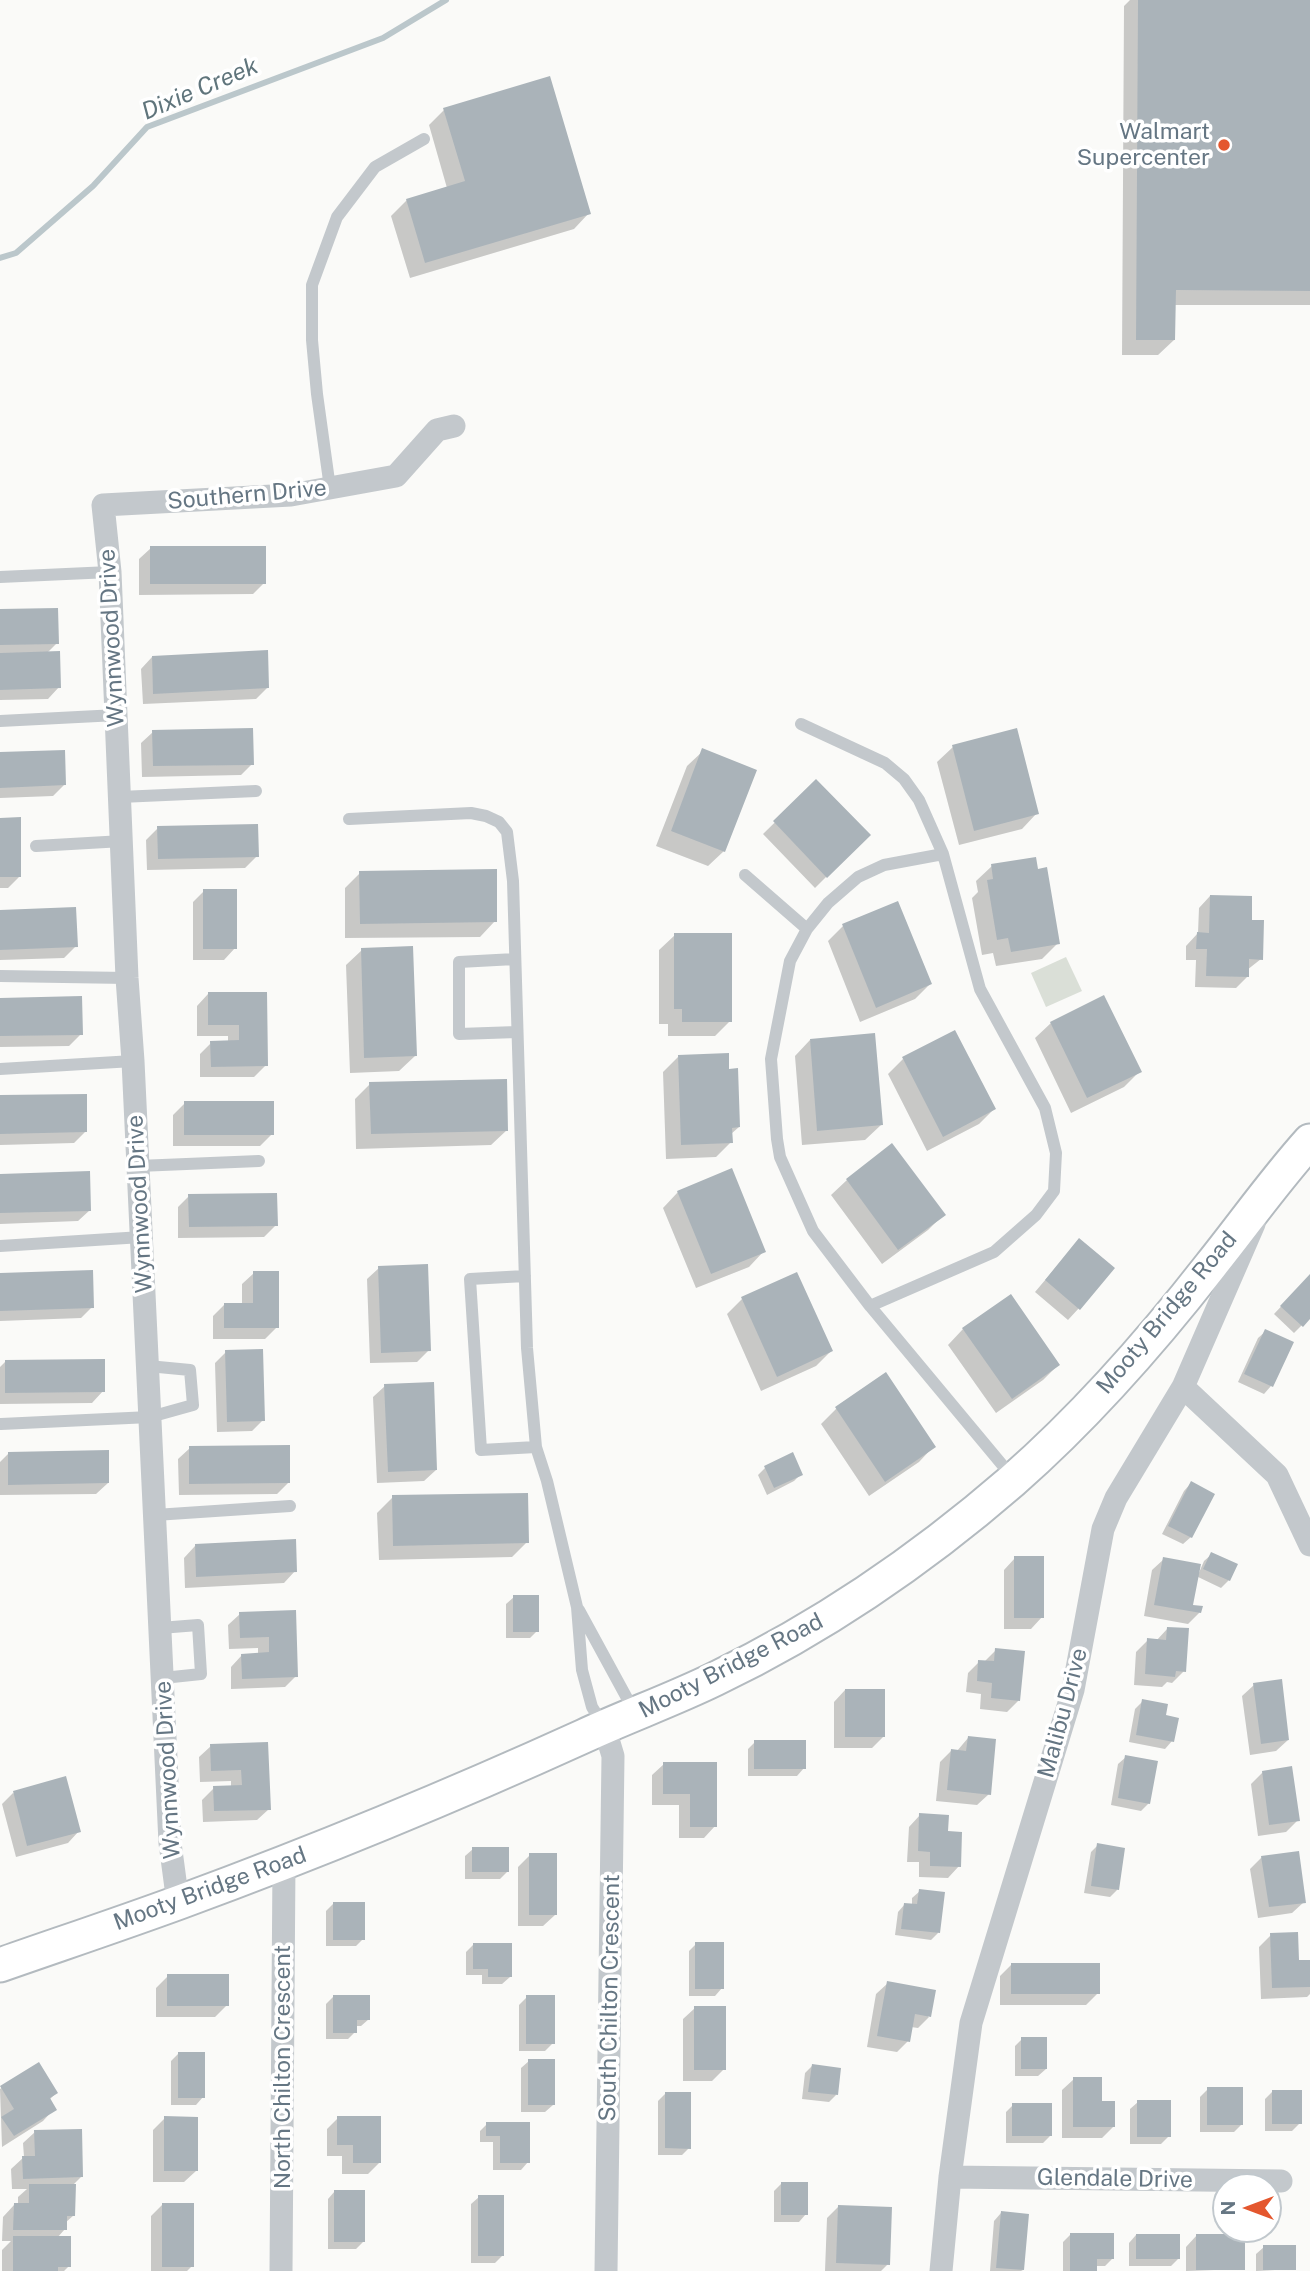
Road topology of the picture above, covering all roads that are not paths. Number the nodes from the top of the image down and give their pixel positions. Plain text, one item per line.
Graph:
1 (424, 139) dead end
2 (454, 426) dead end
3 (330, 488) junction
4 (103, 505) joint
5 (110, 572) junction
6 (0, 577) edge
7 (117, 715) junction
8 (0, 721) edge
9 (801, 723) dead end
10 (256, 791) dead end
11 (120, 797) junction
12 (349, 819) dead end
13 (123, 841) junction
14 (36, 846) dead end
15 (943, 854) junction
16 (745, 875) dead end
17 (807, 929) junction
18 (515, 958) junction
19 (0, 976) edge
20 (127, 978) junction
21 (517, 1032) junction
22 (133, 1061) junction
23 (0, 1069) edge
24 (1310, 1141) edge
25 (259, 1161) dead end
26 (138, 1166) junction
27 (1273, 1183) junction
28 (142, 1237) junction
29 (0, 1246) edge
30 (525, 1276) junction
31 (870, 1306) junction
32 (148, 1366) junction
33 (1183, 1387) junction
34 (150, 1417) junction
35 (1, 1424) edge
36 (536, 1447) junction
37 (1014, 1479) junction
38 (290, 1506) dead end
39 (155, 1515) junction
40 (1310, 1545) edge
41 (577, 1607) junction
42 (160, 1628) junction
43 (163, 1678) junction
44 (635, 1714) junction
45 (604, 1727) junction
46 (284, 1862) junction
47 (178, 1903) junction
48 (0, 1965) edge
49 (950, 2177) junction
50 (1212, 2180) edge
51 (281, 2271) edge
52 (606, 2271) edge
53 (941, 2271) edge

1 - 3 lane
2 - 3 street, Southern Drive
3 - 4 street, Southern Drive
4 - 5 street, Wynnwood Drive
5 - 6 lane
5 - 7 street, Wynnwood Drive
7 - 8 lane
7 - 11 street, Wynnwood Drive
9 - 15 lane
10 - 11 lane
11 - 13 street, Wynnwood Drive
12 - 18 lane
13 - 14 lane
13 - 20 street, Wynnwood Drive
15 - 17 lane
15 - 31 lane
16 - 17 lane
17 - 31 lane
18 - 21 lane
18 - 21 lane
19 - 20 lane
20 - 22 street, Wynnwood Drive
21 - 30 lane
22 - 23 lane
22 - 26 street, Wynnwood Drive
24 - 27 main road, Mooty Bridge Road
25 - 26 lane
26 - 28 street, Wynnwood Drive
27 - 33 street, Malibu Drive
27 - 37 main road, Mooty Bridge Road
28 - 29 lane
28 - 32 street, Wynnwood Drive
30 - 36 lane
30 - 36 lane
31 - 37 lane
32 - 34 street, Wynnwood Drive
32 - 34 lane
33 - 40 street
33 - 49 street, Malibu Drive
34 - 35 lane
34 - 39 street, Wynnwood Drive
36 - 41 lane
37 - 44 main road, Mooty Bridge Road
38 - 39 lane
39 - 42 street, Wynnwood Drive
41 - 44 lane
41 - 45 lane
42 - 43 street, Wynnwood Drive
42 - 43 lane
43 - 47 street, Wynnwood Drive
44 - 45 main road, Mooty Bridge Road
45 - 46 main road, Mooty Bridge Road
45 - 52 street, South Chilton Crescent
46 - 47 main road, Mooty Bridge Road
46 - 51 street, North Chilton Crescent
47 - 48 main road, Mooty Bridge Road
49 - 50 street, Glendale Drive
49 - 53 street, Malibu Drive

